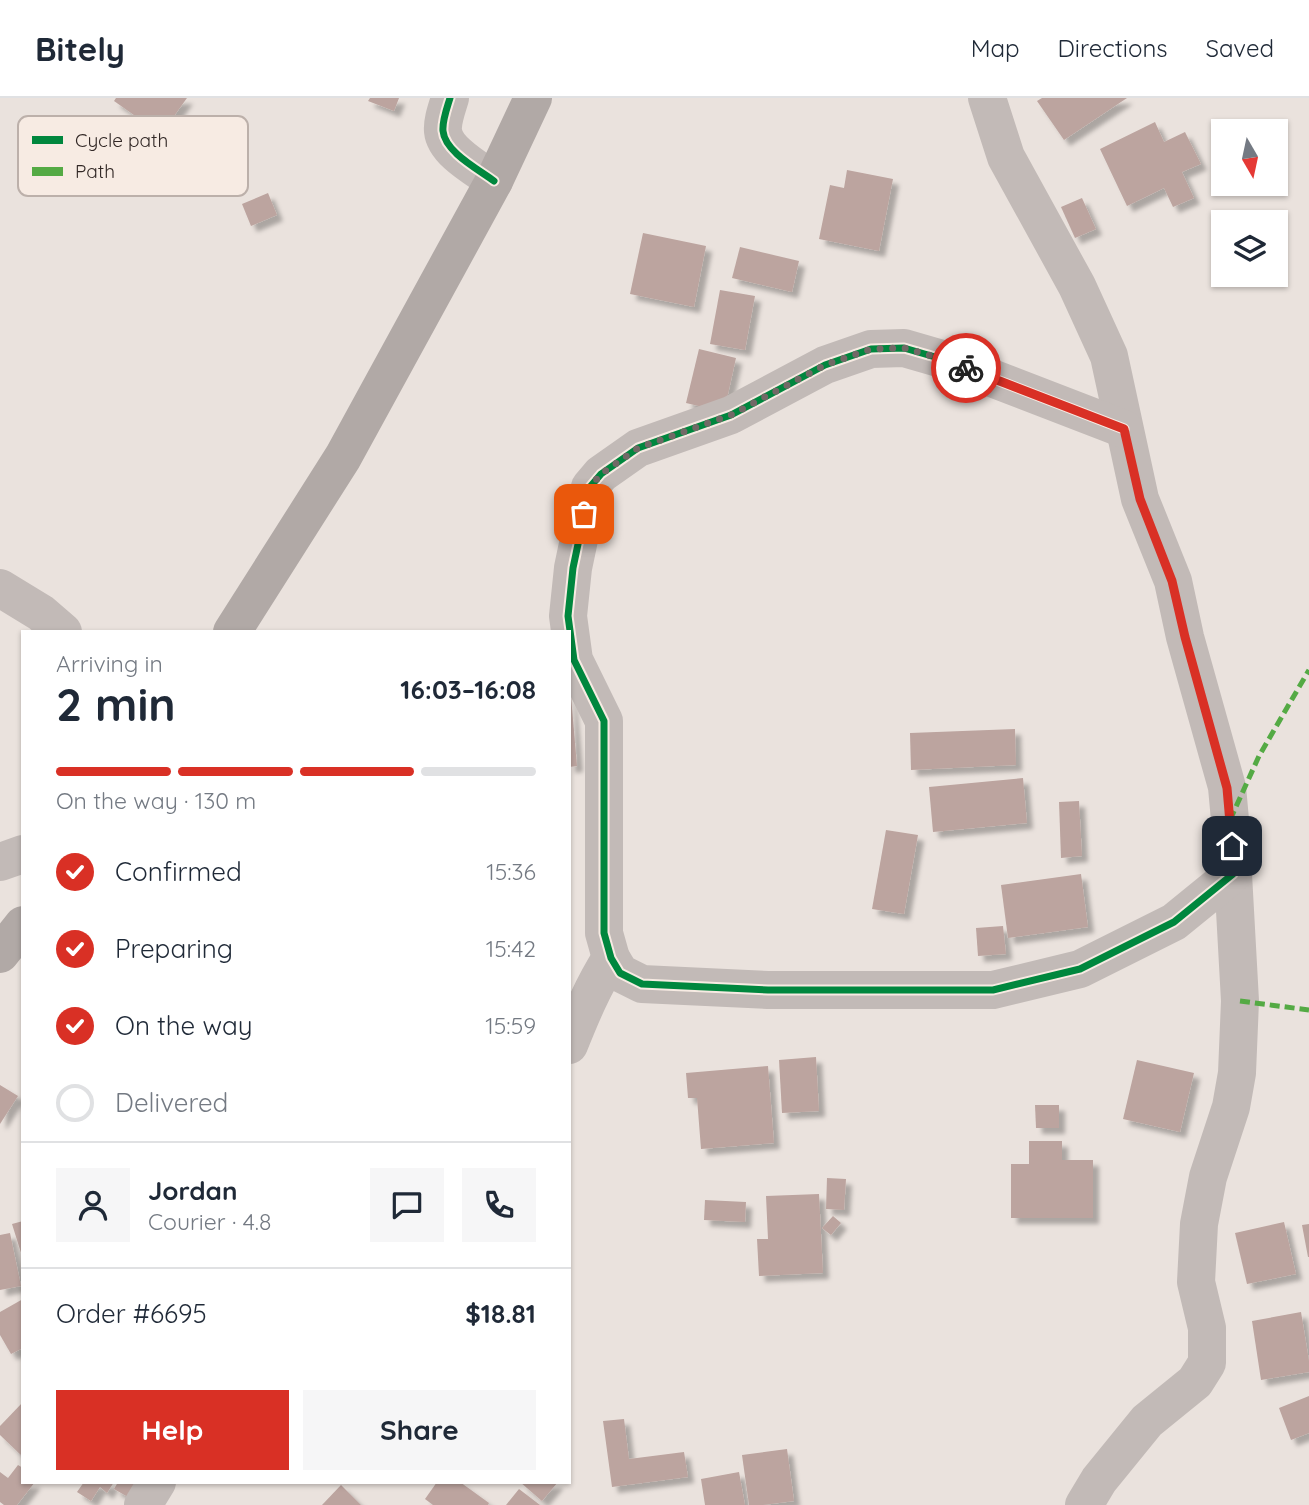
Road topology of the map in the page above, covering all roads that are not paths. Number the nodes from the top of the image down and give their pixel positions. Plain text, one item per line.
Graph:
1 (450, 98) edge
2 (533, 98) edge
3 (987, 98) edge
4 (494, 181) junction
5 (1124, 429) junction
6 (0, 588) edge
7 (61, 630) edge
8 (233, 630) edge
9 (570, 630) edge
10 (571, 638) edge
11 (21, 855) edge
12 (0, 862) edge
13 (1233, 874) junction
14 (21, 928) edge
15 (0, 954) edge
16 (611, 958) junction
17 (571, 1040) edge
18 (156, 1484) edge
19 (144, 1505) edge
20 (1084, 1505) edge

1 - 4 street
2 - 4 main road
3 - 5 street
4 - 8 main road
5 - 9 street
5 - 13 street
6 - 7 street
10 - 16 street
11 - 12 street
13 - 16 street
13 - 20 street
14 - 15 main road
16 - 17 street
18 - 19 street

